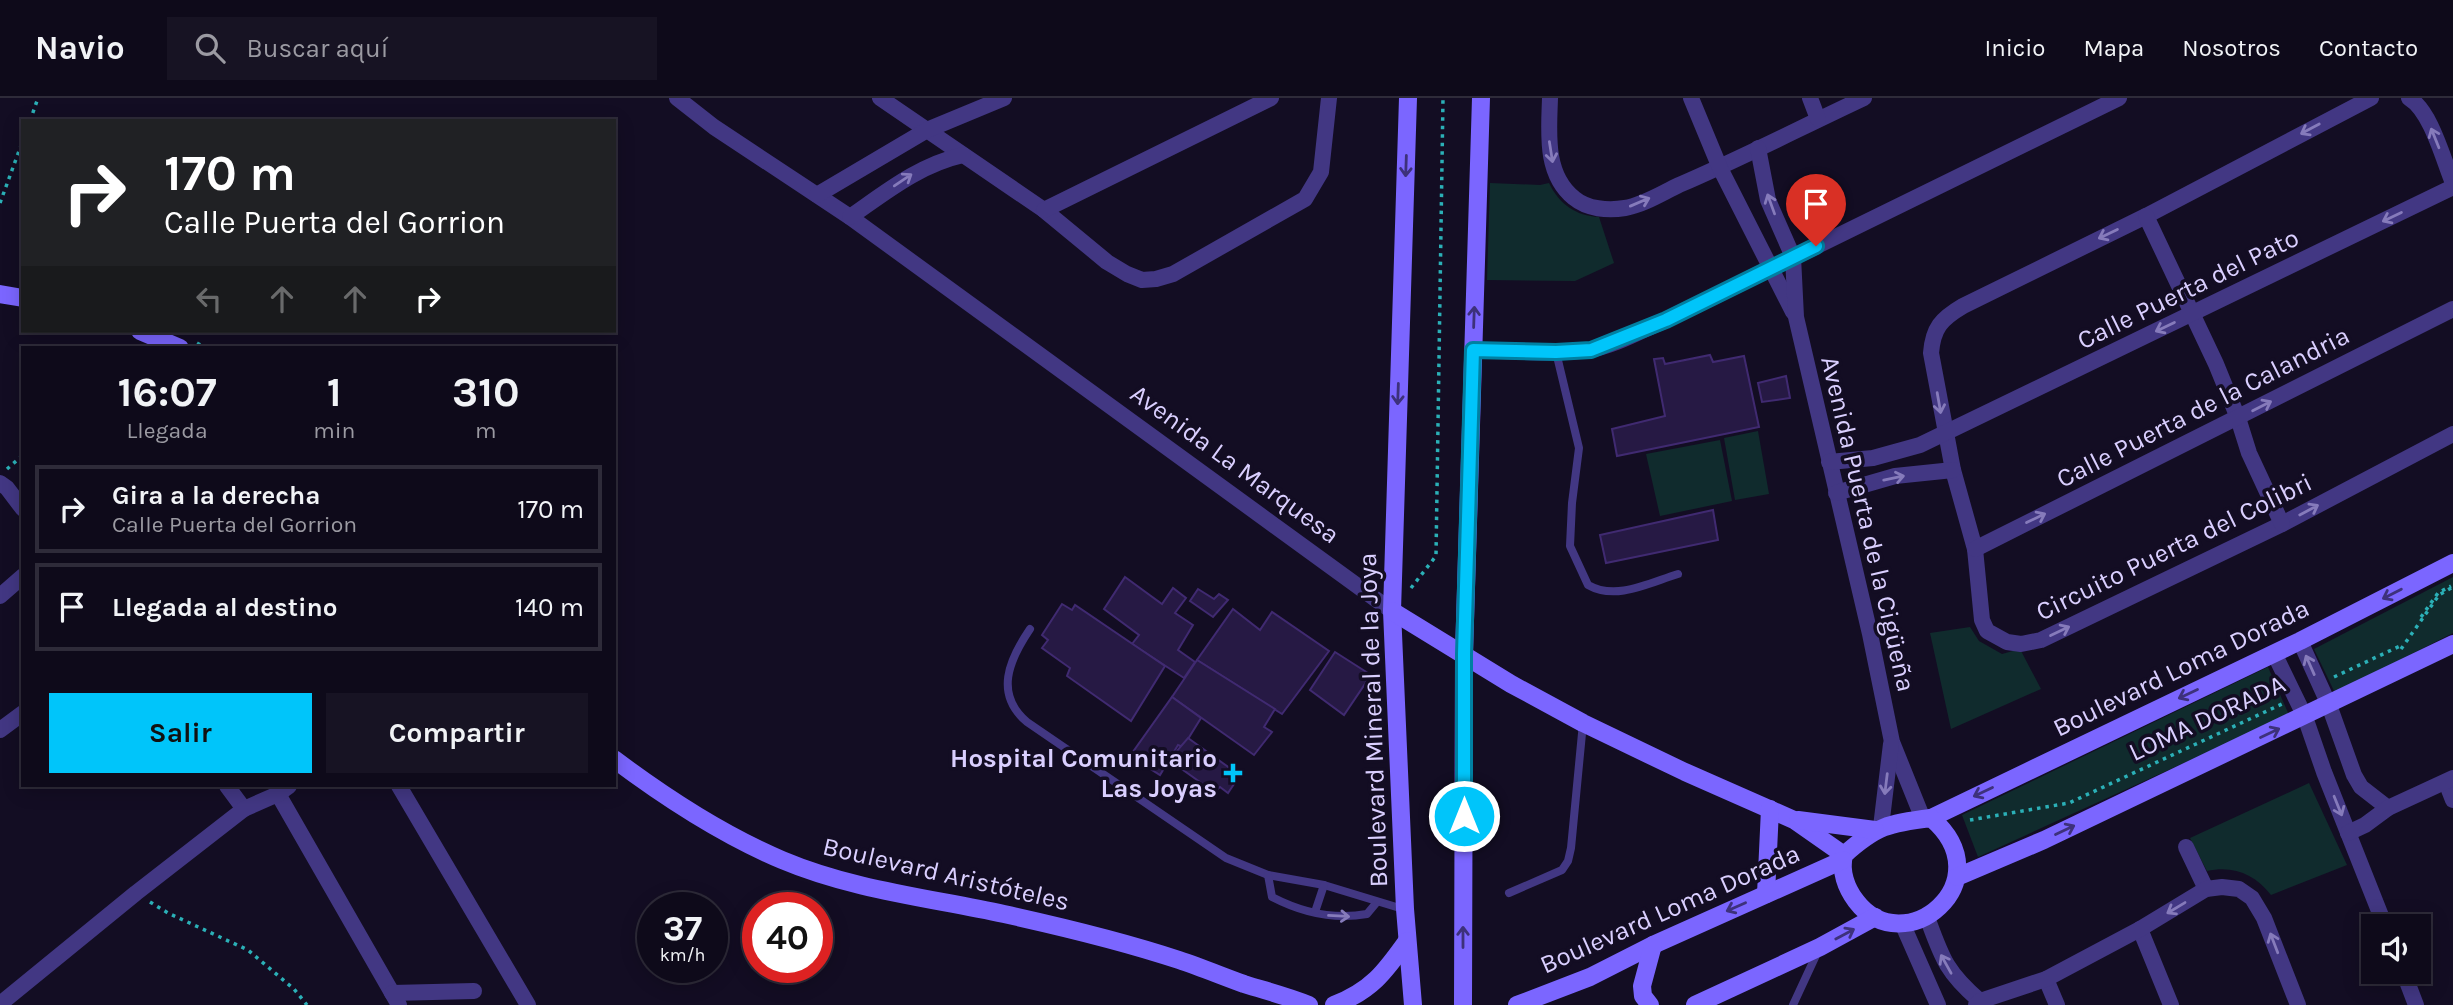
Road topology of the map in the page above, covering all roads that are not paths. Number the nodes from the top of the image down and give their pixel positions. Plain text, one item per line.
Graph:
1 (677, 98) edge
2 (880, 98) edge
3 (1004, 98) edge
4 (1271, 98) edge
5 (1329, 98) edge
6 (1408, 98) edge
7 (1480, 98) edge
8 (1550, 98) edge
9 (1691, 98) edge
10 (1810, 98) edge
11 (1864, 98) edge
12 (2119, 98) edge
13 (2371, 98) edge
14 (2409, 98) edge
15 (1818, 119) junction
16 (927, 130) junction
17 (1758, 148) junction
18 (962, 155) junction
19 (1720, 168) junction
20 (2453, 185) edge
21 (817, 195) junction
22 (1044, 210) junction
23 (2146, 216) junction
24 (850, 217) junction
25 (1793, 257) junction
26 (1769, 269) junction
27 (0, 294) edge
28 (21, 298) edge
29 (2453, 309) edge
30 (2192, 314) junction
31 (1796, 317) junction
32 (145, 333) edge
33 (175, 346) edge
34 (1473, 350) junction
35 (1556, 352) junction
36 (2238, 418) junction
37 (2453, 434) edge
38 (1945, 435) junction
39 (1829, 462) junction
40 (1953, 470) junction
41 (0, 483) edge
42 (1836, 494) junction
43 (21, 506) edge
44 (2282, 524) junction
45 (1975, 549) junction
46 (2453, 562) edge
47 (1678, 574) dead end
48 (21, 578) edge
49 (0, 596) edge
50 (1392, 611) junction
51 (1030, 629) dead end
52 (2300, 641) junction
53 (2453, 644) edge
54 (2274, 653) junction
55 (1464, 654) junction
56 (2329, 705) junction
57 (21, 714) edge
58 (2305, 717) junction
59 (1583, 723) junction
60 (0, 730) edge
61 (1892, 742) junction
62 (616, 761) edge
63 (2449, 780) edge
64 (228, 787) edge
65 (400, 787) edge
66 (283, 790) edge
67 (2453, 800) edge
68 (2388, 808) junction
69 (244, 809) junction
70 (1770, 809) junction
71 (1927, 818) junction
72 (1794, 820) junction
73 (1878, 828) junction
74 (2348, 833) junction
75 (2186, 847) dead end
76 (1844, 857) junction
77 (1268, 875) junction
78 (1957, 877) junction
79 (1324, 885) junction
80 (2206, 889) junction
81 (1509, 893) dead end
82 (1766, 894) junction
83 (1377, 902) junction
84 (1405, 909) junction
85 (1315, 912) junction
86 (2380, 914) edge
87 (1875, 917) junction
88 (1927, 917) junction
89 (1902, 923) junction
90 (2140, 929) junction
91 (1407, 941) junction
92 (1653, 945) junction
93 (1819, 947) junction
94 (2046, 979) junction
95 (2408, 984) edge
96 (1246, 985) junction
97 (474, 991) dead end
98 (395, 999) edge
99 (1978, 1003) edge
100 (0, 1004) edge
101 (528, 1005) edge
102 (1280, 1005) edge
103 (1309, 1005) edge
104 (1334, 1005) edge
105 (1413, 1005) edge
106 (1463, 1005) edge
107 (1517, 1005) edge
108 (1650, 1005) edge
109 (1695, 1005) edge
110 (1793, 1005) edge
111 (1938, 1005) edge
112 (2057, 1005) edge
113 (2171, 1005) edge
114 (2298, 1005) edge
115 (2416, 1005) edge

1 - 21 street, Avenida La Marquesa
2 - 16 street
3 - 16 street
4 - 22 street
5 - 22 street
6 -> 50 street, Boulevard Mineral de la Joya
34 -> 7 street
8 -> 19 street
9 - 19 street, Avenida Puerta de la Cigüeña
10 - 15 street
11 - 15 street
12 - 25 street
13 -> 23 street, Circuito Puerta del Colibri
20 -> 14 street
15 - 17 street
16 - 18 street
16 - 21 street
17 - 19 street
25 -> 17 street
18 - 22 street
24 -> 18 street
19 - 26 street, Avenida Puerta de la Cigüeña
20 -> 30 street, Calle Puerta del Pato
21 - 24 street, Avenida La Marquesa
23 - 30 street
23 -> 38 street, Circuito Puerta del Colibri
24 - 50 street, Avenida La Marquesa
25 - 26 street
25 - 31 street, Avenida Puerta de la Cigüeña
26 - 31 street, Avenida Puerta de la Cigüeña
26 - 35 street
27 - 28 street
36 -> 29 street, Calle Puerta de la Calandria
30 - 36 street
30 -> 38 street, Calle Puerta del Pato
31 - 39 street, Avenida Puerta de la Cigüeña
32 - 33 street
34 - 35 street
34 - 55 street
35 - 47 lane
36 - 44 street
45 -> 36 street, Calle Puerta de la Calandria
44 -> 37 street, Circuito Puerta del Colibri
38 - 39 street
38 - 40 street, Circuito Puerta del Colibri
39 - 42 street, Avenida Puerta de la Cigüeña
42 -> 40 street
40 - 45 street, Circuito Puerta del Colibri
41 - 43 street
42 - 61 street, Avenida Puerta de la Cigüeña
45 -> 44 street, Circuito Puerta del Colibri
46 -> 52 street, Boulevard Loma Dorada
48 - 49 street
50 - 55 street, Avenida La Marquesa
50 - 84 street, Boulevard Mineral de la Joya
51 - 77 lane
52 - 54 street, Boulevard Loma Dorada
56 -> 52 street
53 - 56 street
54 - 58 street
54 -> 71 street, Boulevard Loma Dorada
55 - 59 street, Avenida La Marquesa
106 -> 55 street
56 - 58 street
56 - 68 street
57 - 60 street
58 -> 74 street
78 -> 58 street
59 - 70 street, Avenida La Marquesa
59 - 81 lane
61 - 71 street, Avenida Puerta de la Cigüeña
61 -> 73 street, Avenida Puerta de la Cigüeña
62 - 96 street, Boulevard Aristóteles
63 - 67 street
63 - 68 street
64 - 69 street
65 - 101 street
66 - 69 street
66 - 98 street
68 - 74 street
69 - 100 street
70 - 72 street, Avenida La Marquesa
70 - 82 street
71 - 73 street
71 - 78 street
72 - 73 street, Avenida La Marquesa
72 - 76 street, Avenida La Marquesa
73 - 76 street
74 - 86 street
75 - 80 street
76 - 82 street, Boulevard Loma Dorada
76 - 87 street
77 - 79 lane
77 - 85 lane
78 - 88 street
79 - 83 lane
79 - 85 lane
80 -> 90 street
114 -> 80 street
82 -> 92 street, Boulevard Loma Dorada
83 - 84 lane
85 -> 83 lane
84 - 91 street, Boulevard Mineral de la Joya
87 - 89 street
93 -> 87 street
88 - 89 street
99 -> 88 street
89 - 111 street
90 - 94 street
90 - 113 street
91 - 104 street
91 - 105 street, Boulevard Mineral de la Joya
92 - 107 street, Boulevard Loma Dorada
92 - 108 street
93 - 109 street
93 - 110 lane
94 - 99 street
94 - 112 street
95 - 115 street
96 - 102 street, Boulevard Aristóteles
96 - 103 street, Boulevard Aristóteles
97 - 98 street

